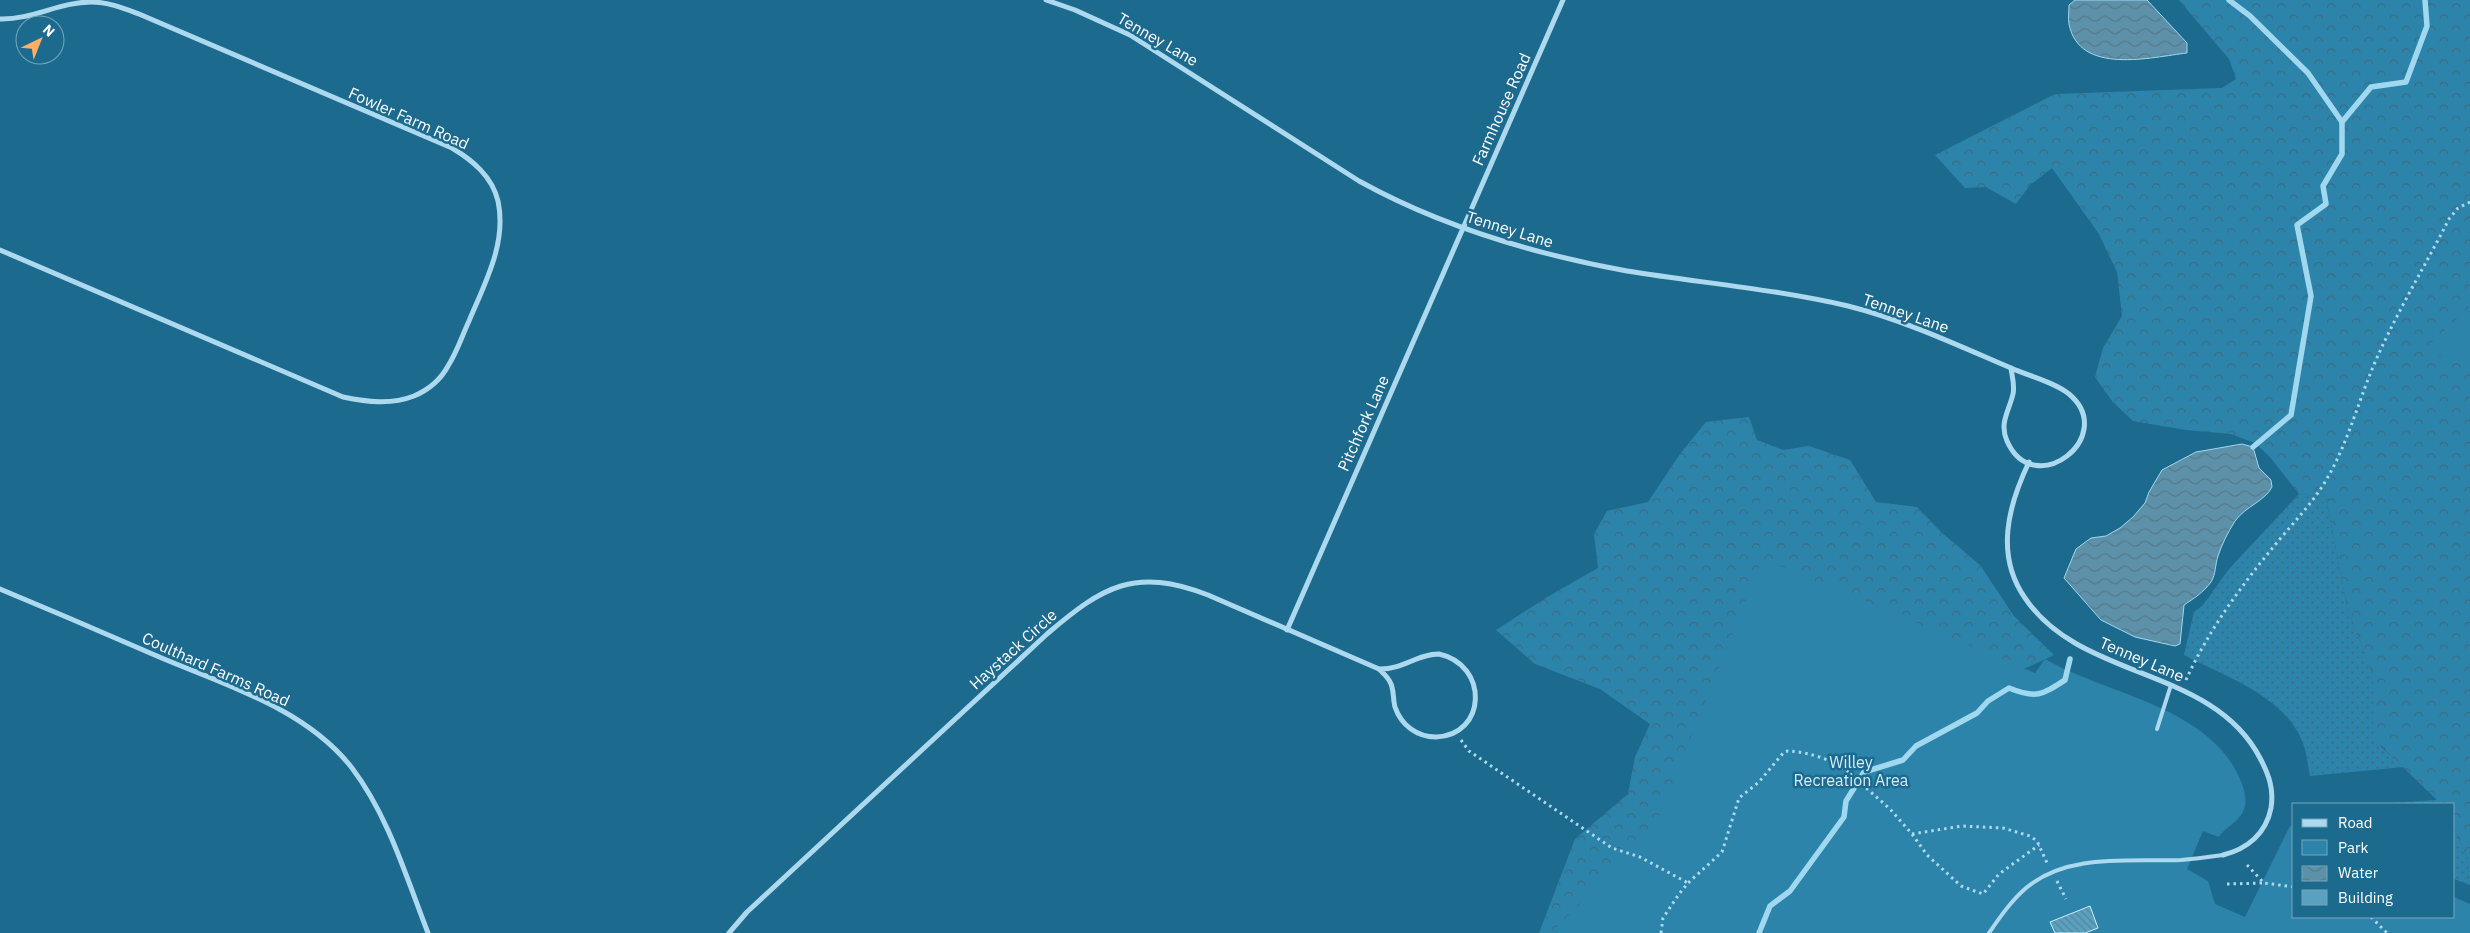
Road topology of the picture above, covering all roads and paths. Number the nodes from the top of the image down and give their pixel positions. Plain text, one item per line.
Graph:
1 (1046, 0) edge
2 (1563, 0) edge
3 (0, 19) edge
4 (2470, 202) edge
5 (1462, 227) junction
6 (0, 250) edge
7 (2011, 368) junction
8 (2029, 462) junction
9 (0, 589) edge
10 (1287, 630) junction
11 (1379, 669) junction
12 (2171, 686) junction
13 (2182, 690) junction
14 (2157, 729) dead end
15 (1455, 731) junction
16 (1912, 834) junction
17 (2039, 845) junction
18 (2223, 856) joint
19 (2044, 858) dead end
20 (2247, 865) dead end
21 (1688, 883) junction
22 (2264, 883) junction
23 (2228, 884) dead end
24 (2292, 887) edge
25 (2372, 918) edge
26 (428, 933) edge
27 (729, 933) edge
28 (1661, 933) edge
29 (1990, 933) edge
30 (2387, 933) edge

1 - 5 street, Tenney Lane
2 - 5 street, Farmhouse Road
3 - 6 street, Fowler Farm Road
4 - 13 path
5 - 7 street, Tenney Lane
5 - 10 street, Pitchfork Lane
7 - 8 street
7 - 8 street, Tenney Lane
8 - 12 street, Tenney Lane
9 - 26 street, Coulthard Farms Road
10 - 11 street, Haystack Circle
10 - 27 street, Haystack Circle
11 - 15 street
11 - 15 street
12 - 13 street, Tenney Lane
12 - 14 lane
13 - 18 street, Tenney Lane
15 - 21 path
16 - 17 path
16 - 17 path
16 - 21 path
17 - 19 path
18 - 29 lane
20 - 22 path
21 - 28 path
22 - 23 path
22 - 24 path
25 - 30 path

